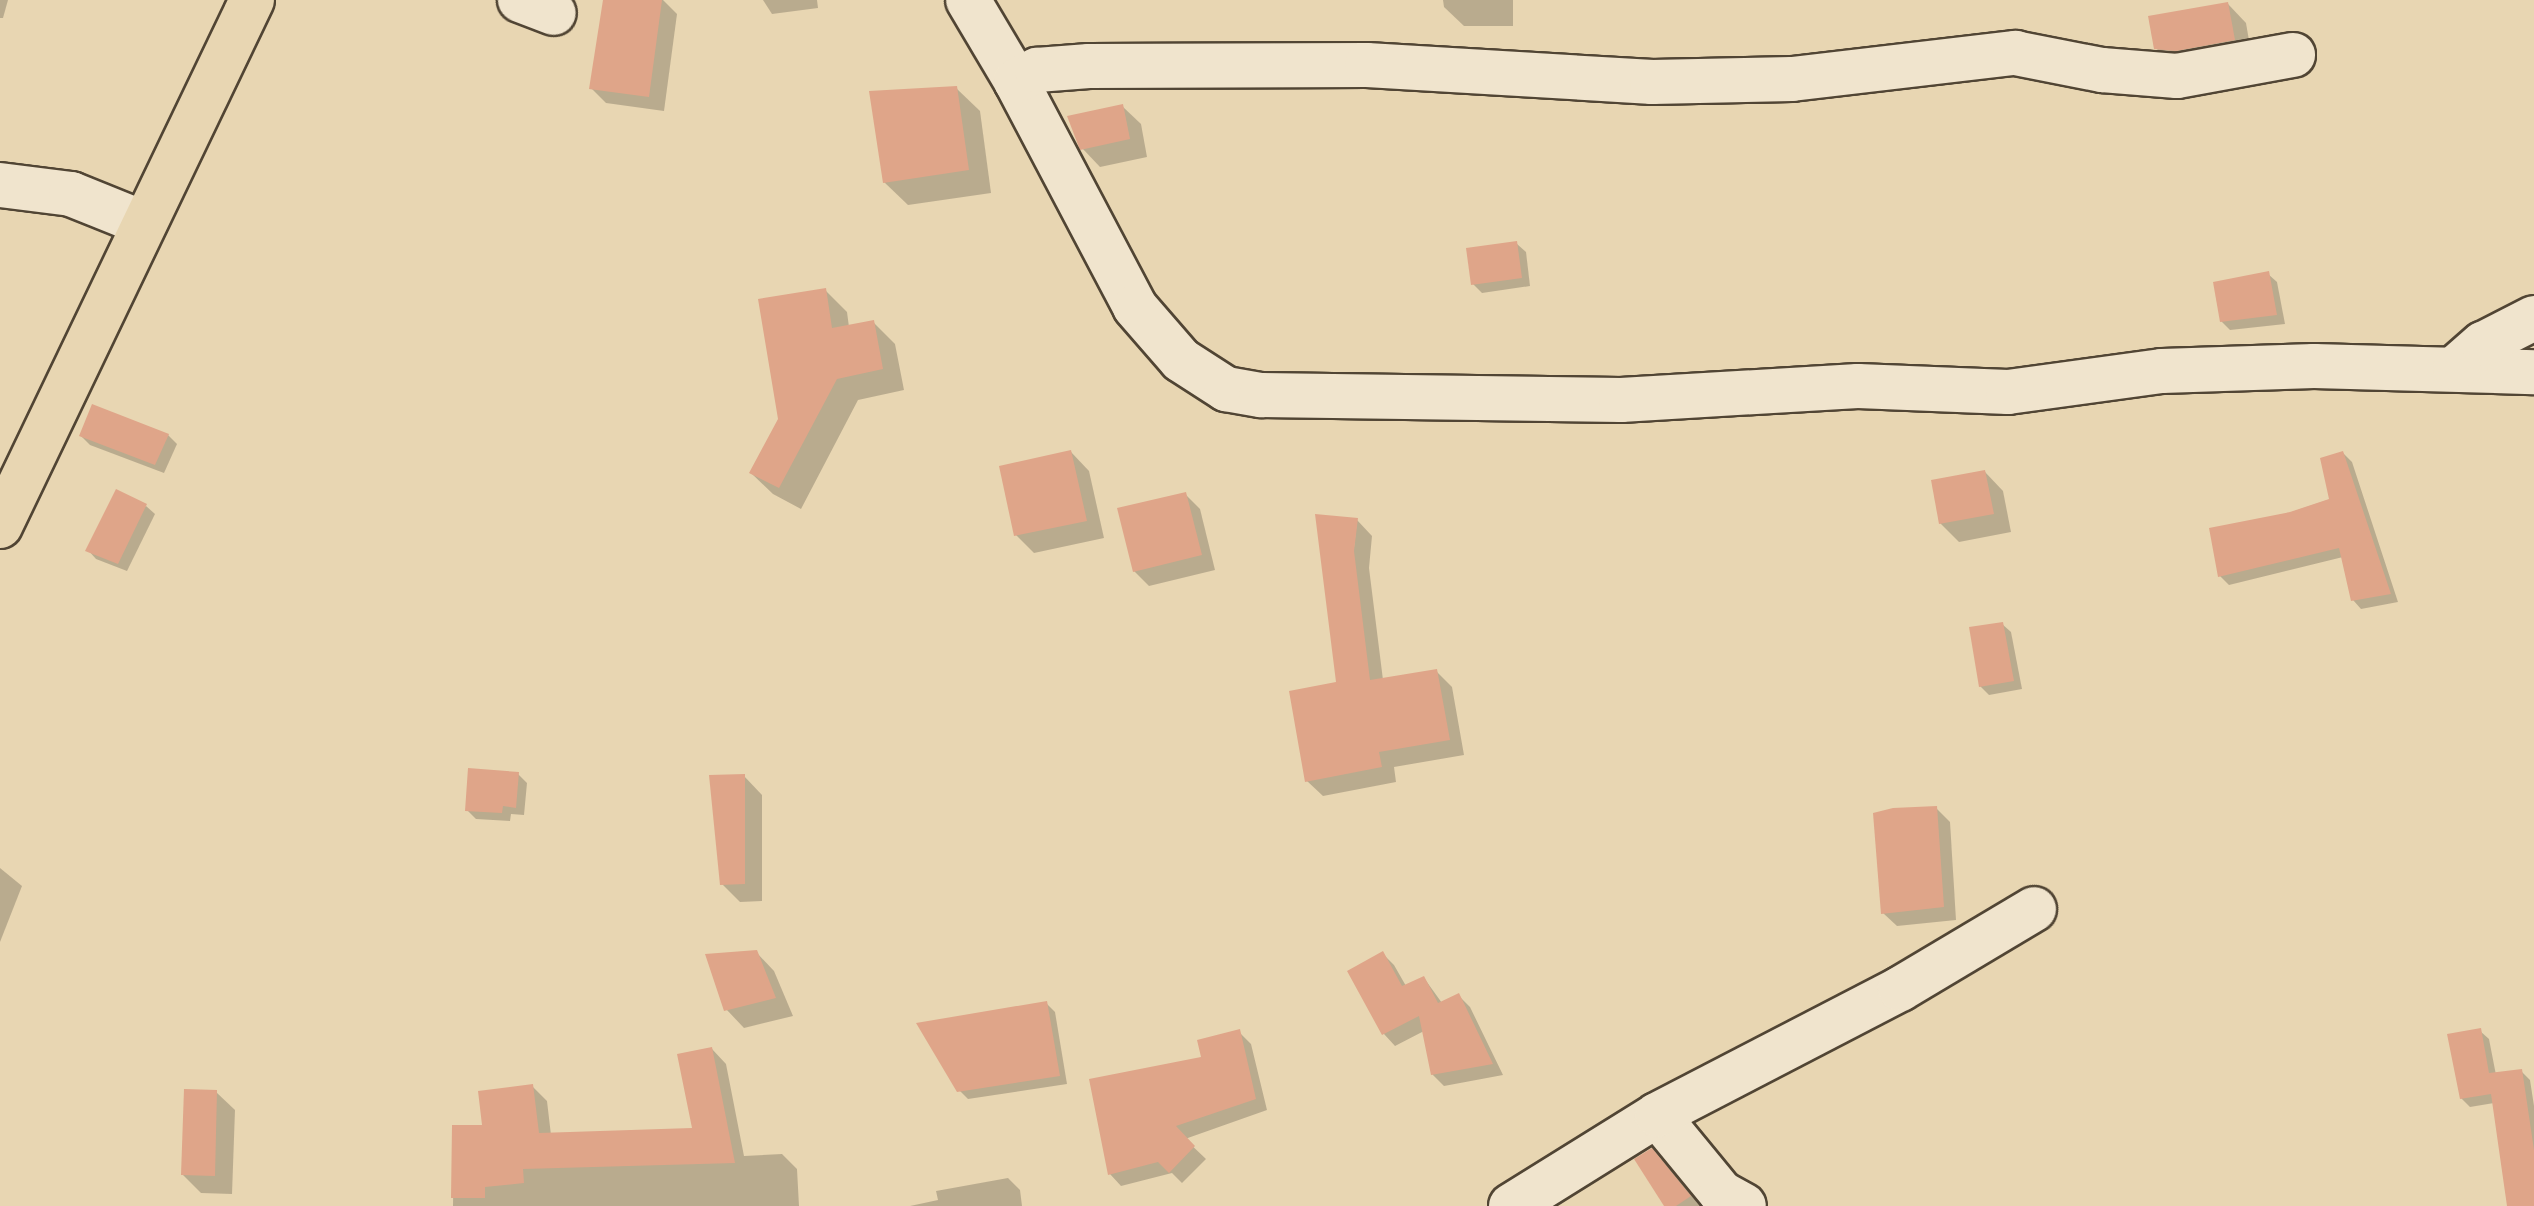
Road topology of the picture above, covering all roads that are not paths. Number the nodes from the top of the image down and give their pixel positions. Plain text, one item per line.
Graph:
1 (252, 0) edge
2 (968, 0) edge
3 (2293, 55) dead end
4 (1016, 81) junction
5 (0, 185) edge
6 (143, 223) junction
7 (2534, 318) edge
8 (2455, 368) junction
9 (2534, 372) edge
10 (0, 526) edge
11 (2034, 909) dead end
12 (1657, 1115) junction
13 (1511, 1206) edge
14 (1744, 1206) edge

1 - 6 highway
2 - 4 street
3 - 4 street
4 - 8 street
5 - 6 street
6 - 10 highway
7 - 8 street
8 - 9 street
11 - 12 street
12 - 13 street
12 - 14 street

